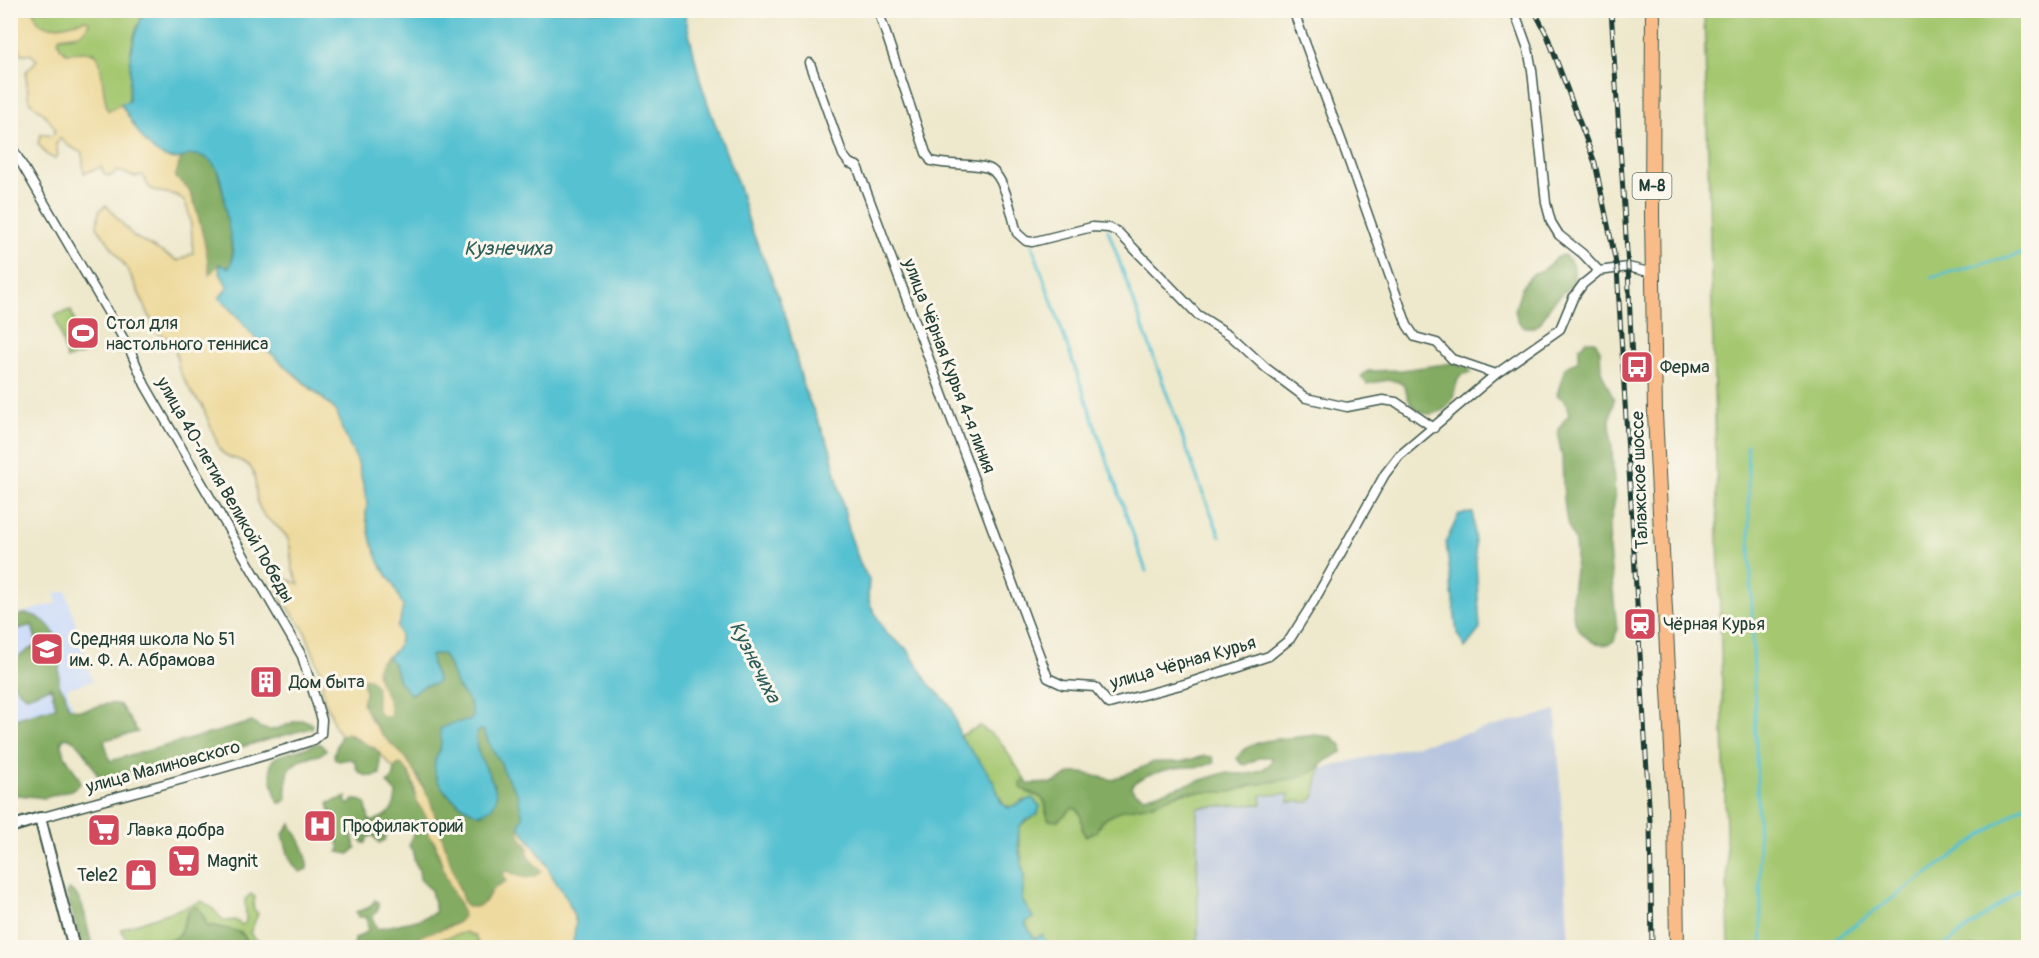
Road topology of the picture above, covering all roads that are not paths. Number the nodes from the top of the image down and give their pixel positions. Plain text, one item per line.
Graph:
1 (878, 10) edge
2 (1293, 10) edge
3 (1514, 10) edge
4 (1653, 10) edge
5 (810, 63) dead end
6 (10, 144) edge
7 (1599, 271) junction
8 (1653, 273) junction
9 (1497, 374) junction
10 (1434, 428) junction
11 (1055, 682) joint
12 (321, 734) joint
13 (40, 818) junction
14 (10, 827) edge
15 (74, 948) edge
16 (1677, 948) edge

1 - 10 street
2 - 9 street
3 - 7 street
4 - 8 main road, Талажское шоссе / М-8
5 - 11 street, улица Чёрная Курья 4-я линия
6 - 12 street, улица 40-летия Великой Победы
7 - 8 street
7 - 9 street
8 - 16 main road, Талажское шоссе / М-8
9 - 10 street
10 - 11 street, улица Чёрная Курья
12 - 13 street, улица Малиновского
13 - 14 street, улица Малиновского
13 - 15 street

